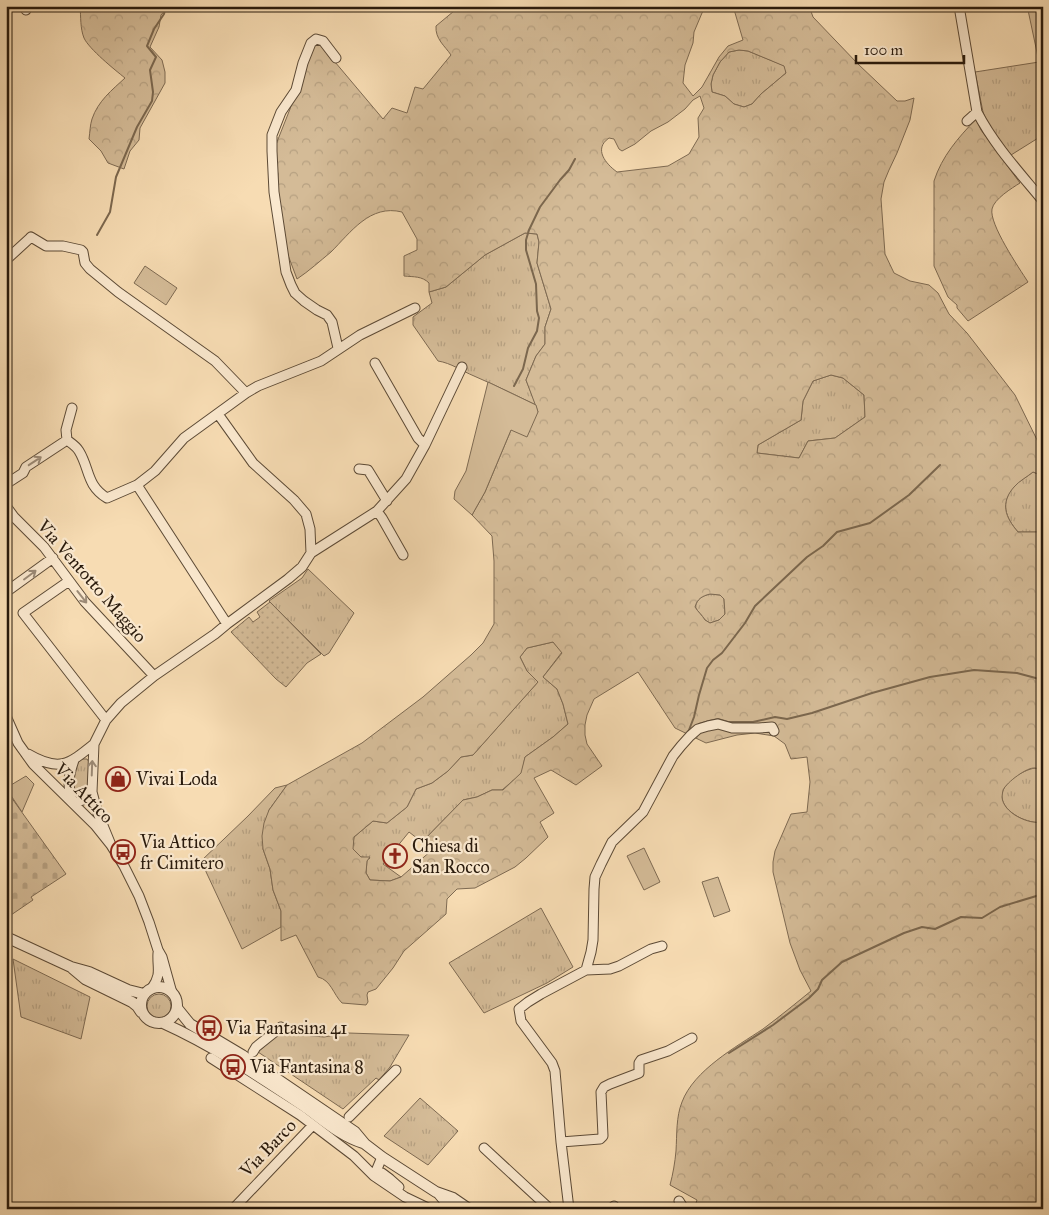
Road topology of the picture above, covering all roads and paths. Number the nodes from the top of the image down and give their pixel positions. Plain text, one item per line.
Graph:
1 (959, 6) edge
2 (336, 58) dead end
3 (977, 112) junction
4 (967, 121) dead end
5 (1043, 201) edge
6 (6, 260) edge
7 (415, 308) dead end
8 (338, 348) junction
9 (375, 363) dead end
10 (462, 367) dead end
11 (246, 393) junction
12 (72, 408) dead end
13 (218, 414) junction
14 (67, 440) junction
15 (425, 444) junction
16 (360, 469) dead end
17 (6, 484) edge
18 (138, 485) junction
19 (387, 501) junction
20 (6, 506) edge
21 (377, 511) junction
22 (311, 553) junction
23 (403, 556) dead end
24 (53, 558) junction
25 (69, 581) junction
26 (6, 592) edge
27 (227, 624) junction
28 (154, 676) junction
29 (6, 716) edge
30 (106, 720) junction
31 (773, 729) dead end
32 (94, 744) junction
33 (24, 752) junction
34 (74, 760) junction
35 (92, 792) junction
36 (73, 803) junction
37 (111, 845) junction
38 (6, 937) edge
39 (662, 946) dead end
40 (158, 950) junction
41 (70, 967) junction
42 (586, 970) junction
43 (148, 991) junction
44 (172, 993) junction
45 (177, 1008) junction
46 (142, 1012) junction
47 (163, 1023) junction
48 (281, 1027) dead end
49 (692, 1038) dead end
50 (252, 1052) dead end
51 (211, 1058) dead end
52 (396, 1070) dead end
53 (349, 1117) dead end
54 (313, 1125) junction
55 (561, 1142) junction
56 (365, 1144) junction
57 (484, 1148) dead end
58 (382, 1157) junction
59 (394, 1165) junction
60 (374, 1176) junction
61 (390, 1179) junction
62 (436, 1192) junction
63 (405, 1197) junction
64 (233, 1209) edge
65 (430, 1209) edge
66 (454, 1209) edge
67 (469, 1209) edge
68 (550, 1209) edge
69 (569, 1209) edge

1 - 3 street
2 - 8 street
3 - 4 street
3 - 5 street
6 - 11 street
7 - 8 street
8 - 11 street
9 - 15 street
10 - 15 street
11 - 13 street
12 - 14 street
13 - 18 street
13 - 22 street
17 -> 14 street
14 - 18 street
15 - 19 street
16 - 19 street
18 - 27 street
19 - 21 street
20 - 24 street, Via Ventotto Maggio
21 - 22 street
21 - 23 street
22 - 27 street
24 - 25 street, Via Ventotto Maggio
26 -> 24 street
25 -> 28 street, Via Ventotto Maggio
25 - 30 street
27 - 28 street
28 - 30 street
29 - 33 street, Via Attico
30 - 32 street
31 - 42 street
32 - 34 street
35 -> 32 street
33 - 34 street
33 - 36 street, Via Attico
34 - 36 street
35 - 36 street
35 - 37 street
36 - 37 street, Via Attico
37 - 40 street, Via Attico
38 - 41 street
39 - 42 street
40 - 43 street, Via Attico
40 - 44 street, Via Attico
41 - 43 street
41 - 46 street
42 - 55 street
43 - 44 street
43 - 46 street
44 - 45 street
45 - 47 street
45 - 56 street
46 - 47 street
47 - 56 street
48 - 50 street
49 - 55 street
51 - 54 street
52 - 53 street
54 - 60 street, Via Barco
54 - 64 street, Via Barco
55 - 69 street
56 - 58 street
57 - 68 street
58 - 59 street
58 - 60 street
59 - 61 street
59 - 62 street
60 - 61 street
60 - 63 street, Via Barco
61 - 63 street
62 - 66 street
62 - 67 street
63 - 65 street, Via Barco

